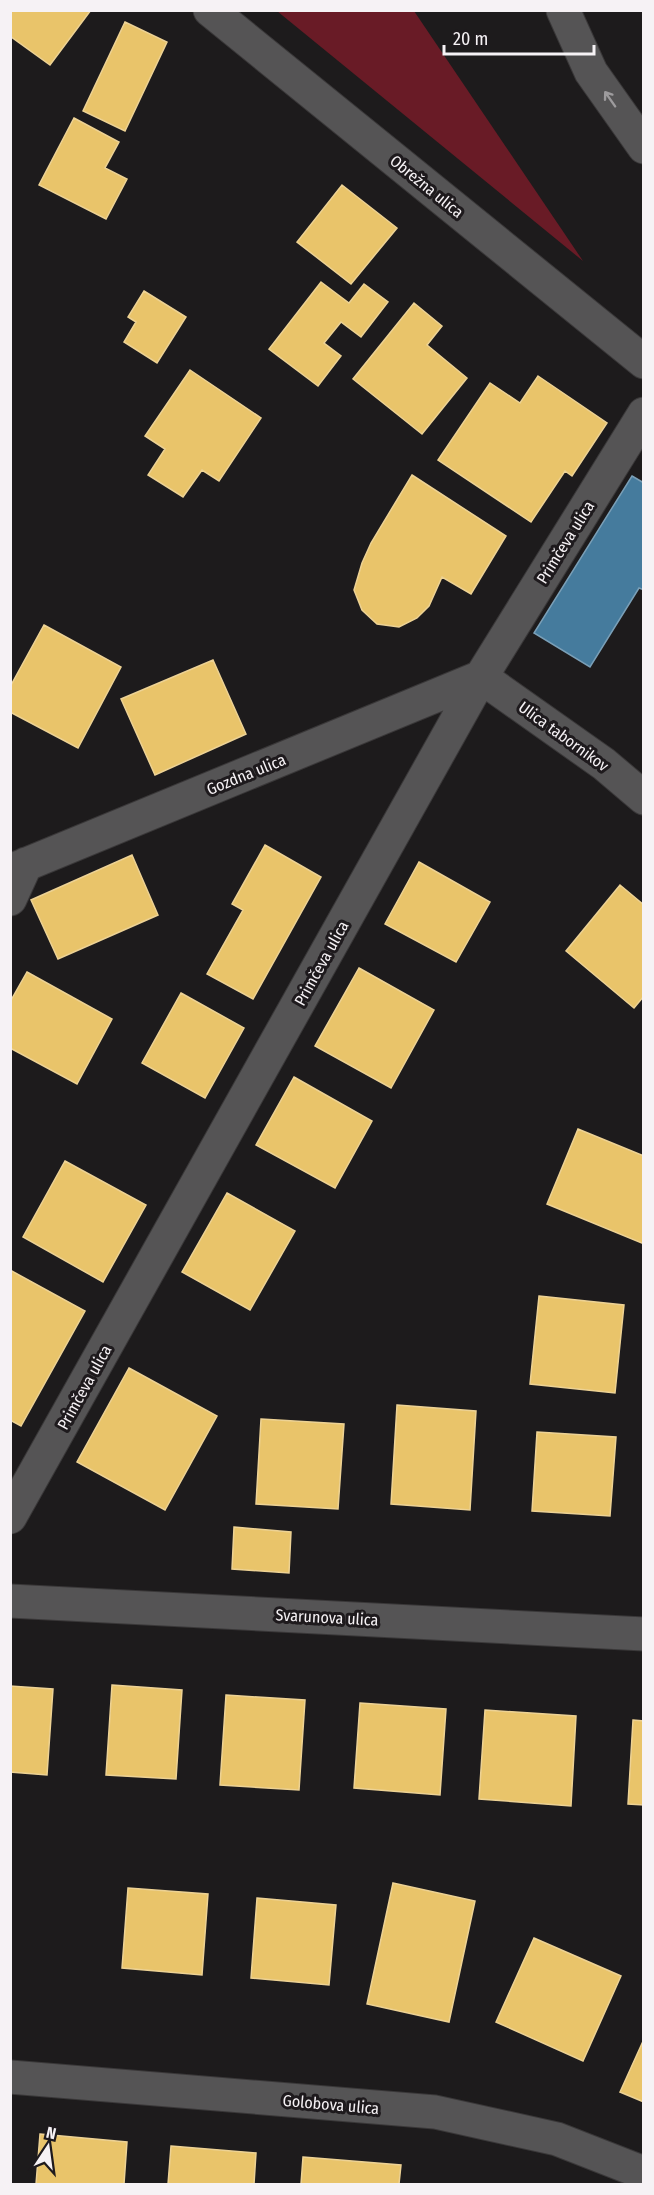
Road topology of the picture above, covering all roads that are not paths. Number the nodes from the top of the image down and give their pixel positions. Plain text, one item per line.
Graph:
1 (210, 10) edge
2 (563, 10) edge
3 (644, 147) edge
4 (644, 362) edge
5 (644, 414) edge
6 (481, 677) junction
7 (644, 798) edge
8 (18, 867) edge
9 (10, 899) edge
10 (10, 1517) edge
11 (10, 1601) edge
12 (644, 1634) edge
13 (10, 2078) edge
14 (644, 2173) edge

1 - 4 street, Obrežna ulica
3 -> 2 street
5 - 6 street, Primčeva ulica
6 - 7 street, Ulica tabornikov
6 - 8 street, Gozdna ulica
6 - 10 street, Primčeva ulica
8 - 9 street
11 - 12 street, Svarunova ulica
13 - 14 street, Golobova ulica

